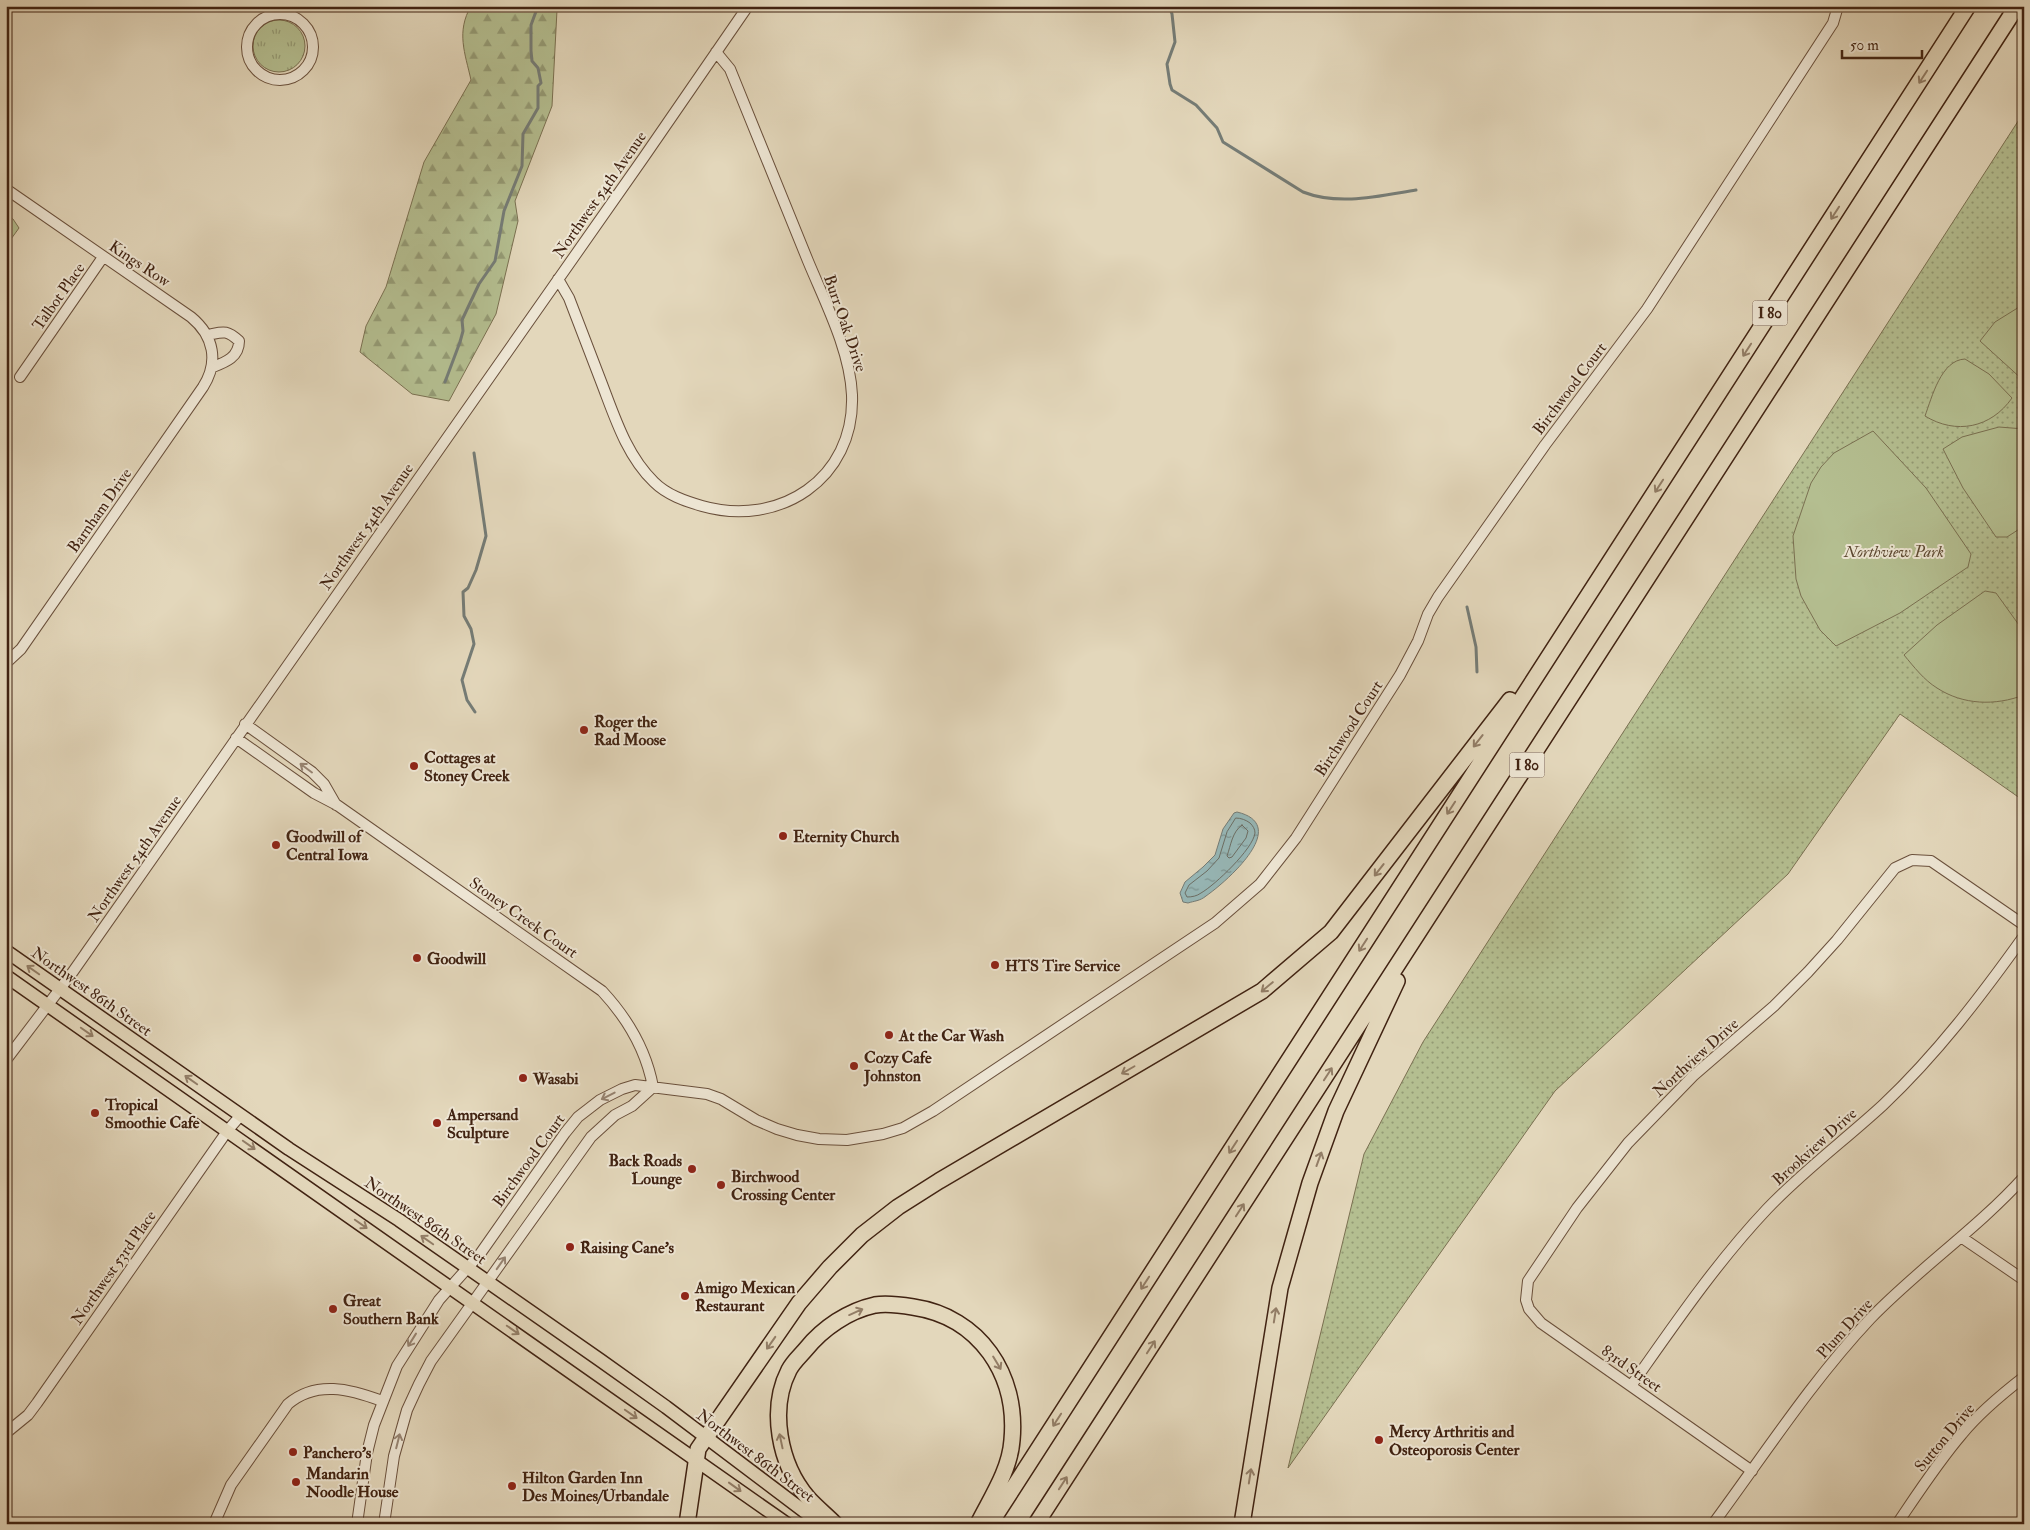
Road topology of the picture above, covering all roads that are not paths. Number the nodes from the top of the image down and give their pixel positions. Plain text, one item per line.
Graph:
1 (748, 6) edge
2 (1838, 6) edge
3 (1968, 6) edge
4 (2017, 6) edge
5 (284, 10) edge
6 (716, 52) junction
7 (6, 188) edge
8 (103, 257) junction
9 (558, 279) junction
10 (207, 335) junction
11 (213, 367) junction
12 (20, 377) dead end
13 (1573, 620) junction
14 (6, 662) edge
15 (6, 672) edge
16 (6, 684) edge
17 (245, 724) junction
18 (236, 738) junction
19 (337, 806) junction
20 (2024, 925) edge
21 (1423, 927) junction
22 (2024, 936) edge
23 (6, 951) edge
24 (6, 976) edge
25 (60, 988) junction
26 (47, 1004) junction
27 (6, 1060) edge
28 (653, 1087) junction
29 (240, 1115) junction
30 (228, 1130) junction
31 (2024, 1177) edge
32 (1961, 1237) junction
33 (468, 1268) junction
34 (1532, 1272) joint
35 (2024, 1280) edge
36 (488, 1282) junction
37 (451, 1287) junction
38 (473, 1302) junction
39 (2024, 1376) edge
40 (1631, 1386) junction
41 (382, 1401) junction
42 (6, 1432) edge
43 (705, 1436) junction
44 (696, 1458) junction
45 (1752, 1471) junction
46 (214, 1524) edge
47 (356, 1524) edge
48 (384, 1524) edge
49 (687, 1524) edge
50 (786, 1524) edge
51 (821, 1524) edge
52 (835, 1524) edge
53 (978, 1524) edge
54 (990, 1524) edge
55 (1036, 1524) edge
56 (1242, 1524) edge
57 (1712, 1524) edge
58 (1897, 1524) edge

1 - 6 street, Northwest 54th Avenue
2 - 28 street, Birchwood Court
3 -> 13 highway, I 80
4 - 21 highway, I 80
5 - 5 street
6 - 9 street, Northwest 54th Avenue
6 - 9 street, Burr Oak Drive
7 - 8 street, Kings Row
8 - 10 street, Kings Row
8 - 12 street, Talbot Place
9 - 17 street, Northwest 54th Avenue
10 - 11 street
10 - 11 street
11 - 14 street, Barnham Drive
13 -> 43 highway
13 -> 54 highway, I 80
15 - 16 street
17 - 18 street, Northwest 54th Avenue
19 -> 17 street, Stoney Creek Court
18 - 19 street, Stoney Creek Court
18 - 25 street, Northwest 54th Avenue
19 - 28 street, Stoney Creek Court
20 - 34 street, Northview Drive
55 -> 21 highway, I 80
56 -> 21 highway
22 - 40 street, Brookview Drive
25 -> 23 main road, Northwest 86th Street
24 - 26 main road
25 - 26 street, Northwest 54th Avenue
29 -> 25 main road, Northwest 86th Street
26 - 27 street, Northwest 54th Avenue
26 -> 30 main road
28 -> 33 street, Birchwood Court
36 -> 28 street
29 - 30 street, Northwest 53rd Place
33 -> 29 main road, Northwest 86th Street
30 -> 37 main road
30 - 42 street, Northwest 53rd Place
31 - 32 street, Plum Drive
32 - 35 street
32 - 45 street, Plum Drive
33 - 36 main road, Northwest 86th Street
33 - 37 street, Birchwood Court
34 - 40 street, 83rd Street
36 - 38 street
36 - 43 main road, Northwest 86th Street
37 - 38 main road
37 -> 41 street, Birchwood Court
38 -> 44 main road
48 -> 38 street
39 - 58 street, Sutton Drive
40 - 45 street, 83rd Street
41 - 46 street
41 - 47 street, Birchwood Court
43 - 44 highway
43 - 51 main road, Northwest 86th Street
44 - 49 highway
44 -> 50 main road
45 - 57 street, Plum Drive
52 -> 53 highway

